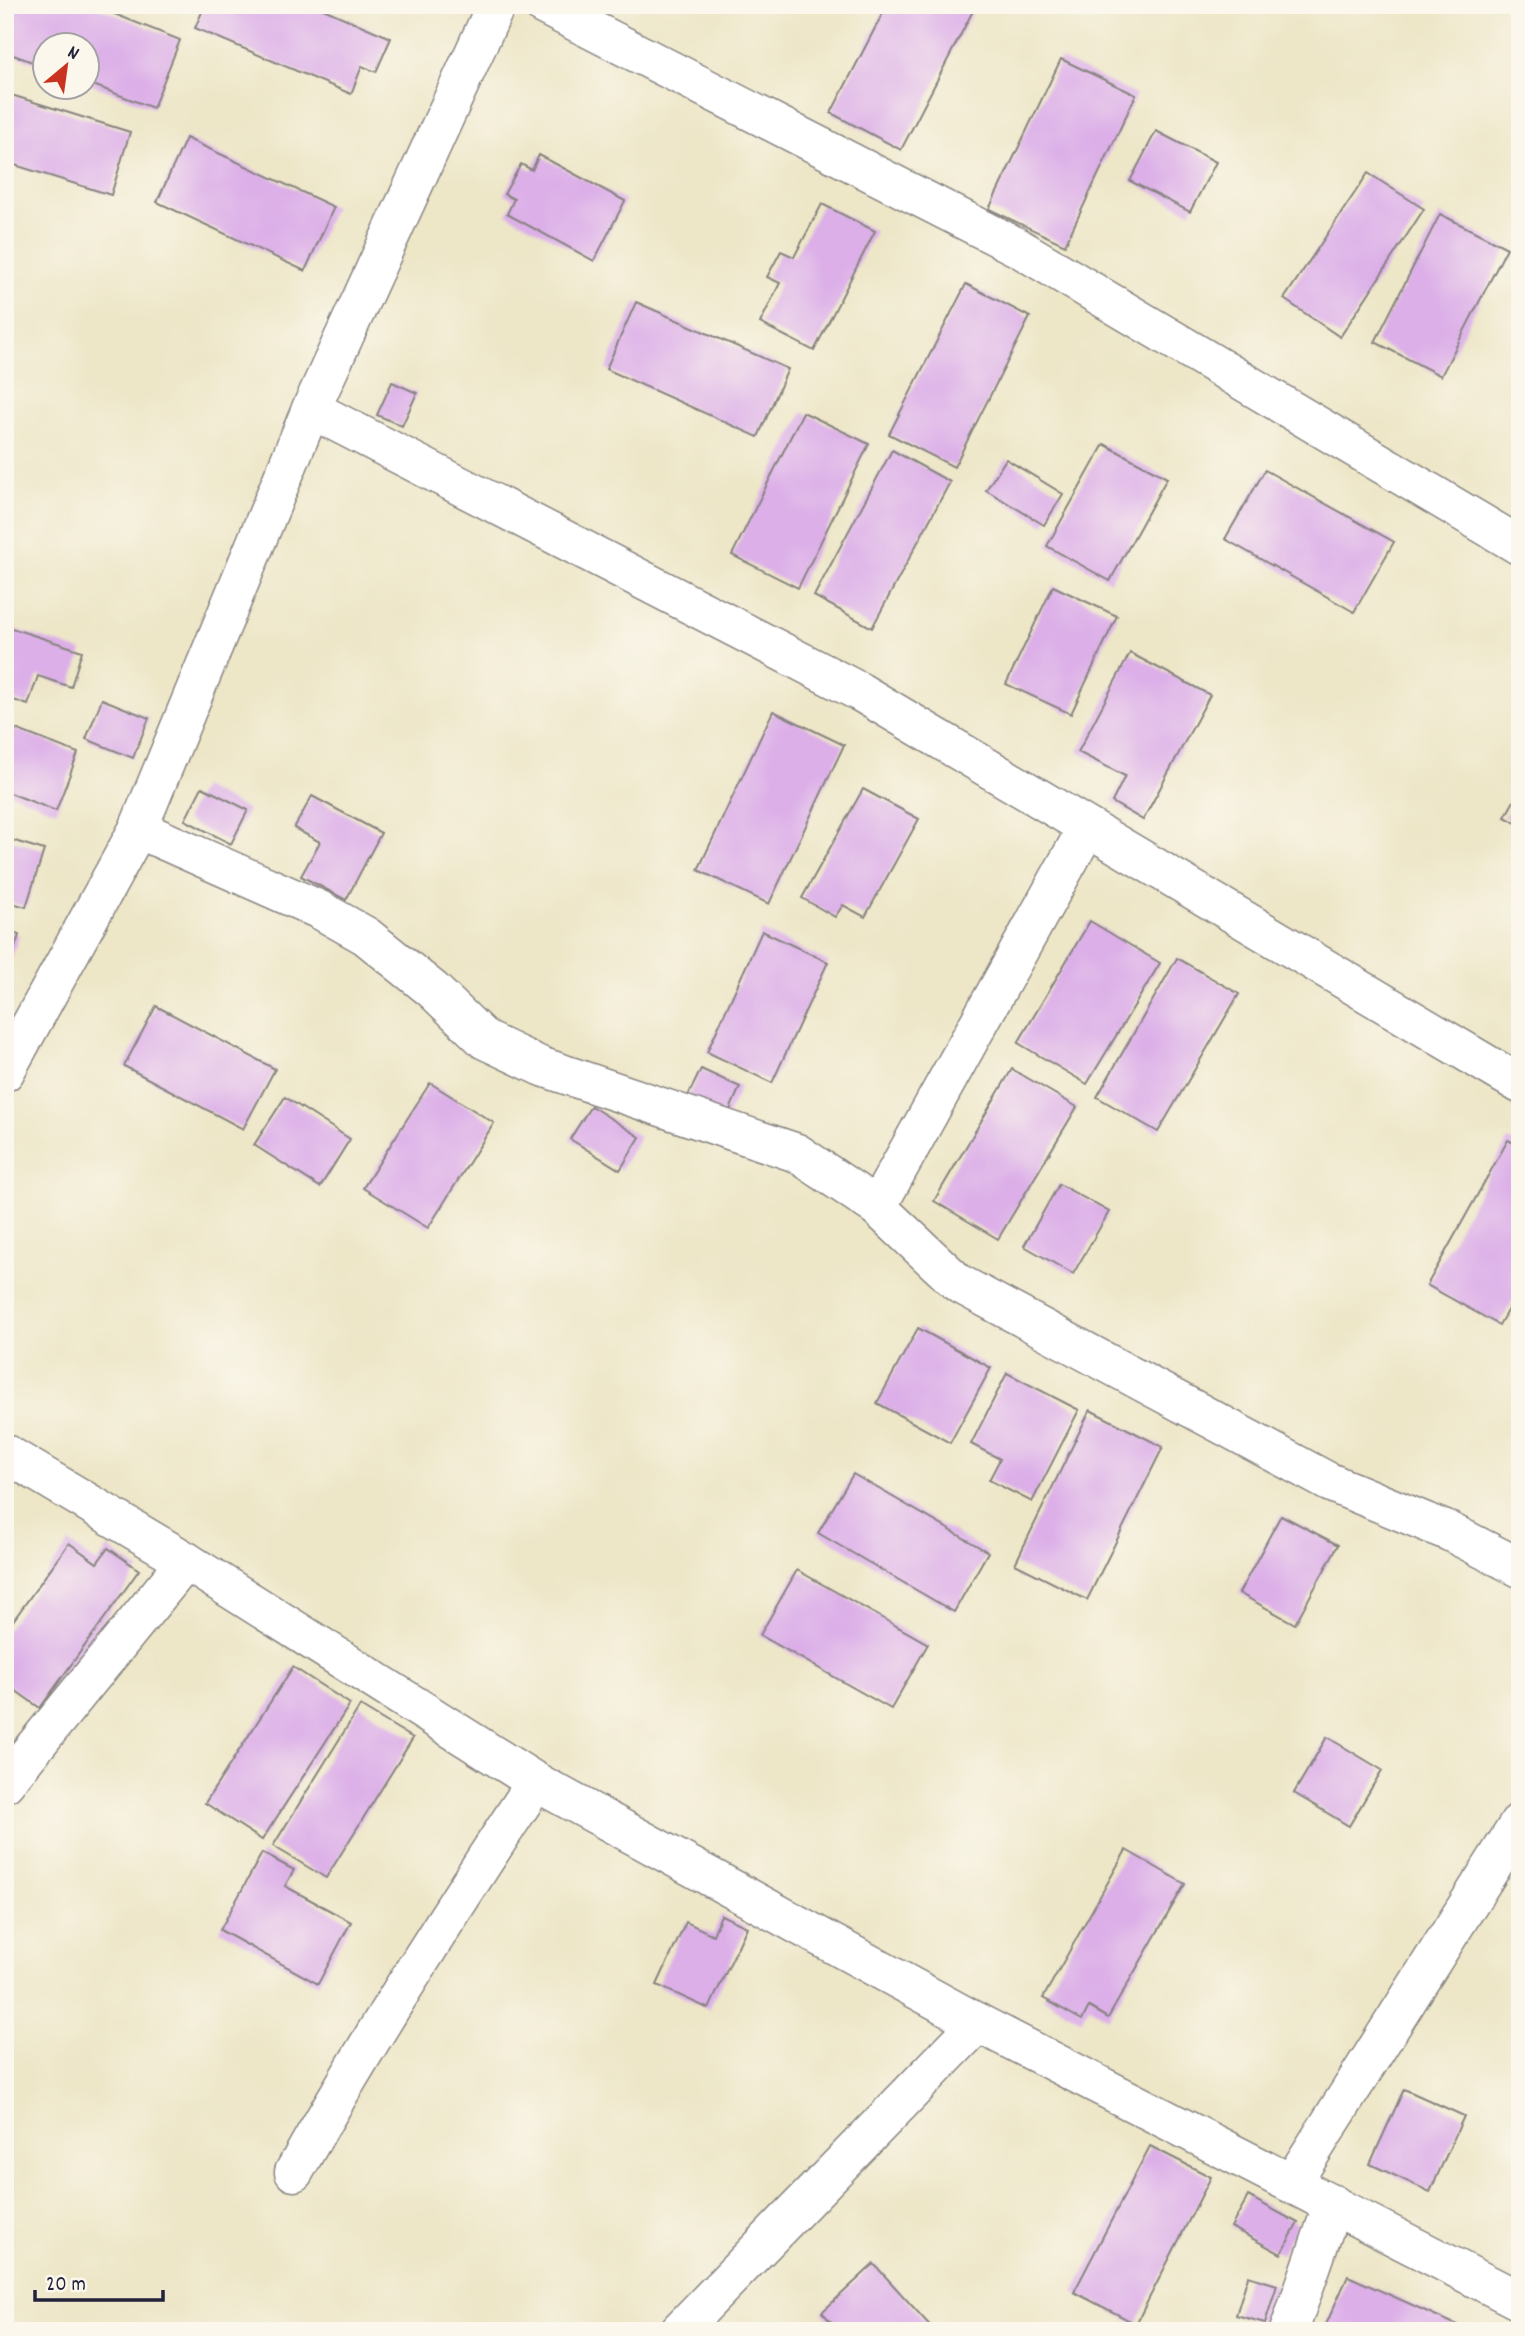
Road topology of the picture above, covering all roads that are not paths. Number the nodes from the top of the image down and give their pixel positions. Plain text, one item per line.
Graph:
1 (496, 5) edge
2 (543, 5) edge
3 (311, 409) junction
4 (1520, 546) edge
5 (138, 828) junction
6 (1087, 828) junction
7 (5, 1072) edge
8 (1520, 1084) edge
9 (877, 1207) junction
10 (5, 1453) edge
11 (186, 1561) junction
12 (1520, 1568) edge
13 (536, 1782) junction
14 (5, 1783) edge
15 (1520, 1822) edge
16 (978, 2023) junction
17 (294, 2172) dead end
18 (1293, 2183) junction
19 (1333, 2204) junction
20 (1520, 2301) edge
21 (679, 2331) edge
22 (1289, 2331) edge

1 - 3 street
2 - 4 street
3 - 5 street
3 - 6 street
5 - 7 street
5 - 9 street
6 - 8 street
6 - 9 street
9 - 12 street
10 - 11 street
11 - 13 street
11 - 14 street
13 - 16 street
13 - 17 street
15 - 18 street
16 - 18 street
16 - 21 street
18 - 19 street
19 - 20 street
19 - 22 street

